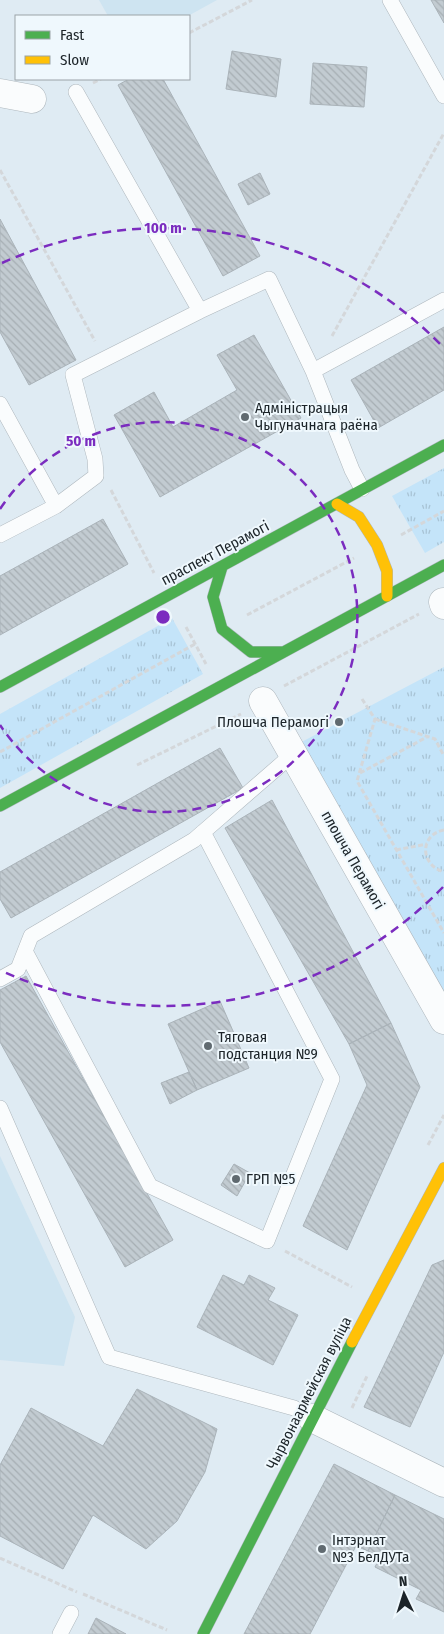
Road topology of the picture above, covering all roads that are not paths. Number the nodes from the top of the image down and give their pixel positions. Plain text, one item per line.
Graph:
1 (390, 0) edge
2 (76, 92) dead end
3 (0, 93) edge
4 (444, 96) edge
5 (32, 99) dead end
6 (444, 300) edge
7 (200, 311) junction
8 (313, 371) junction
9 (0, 404) edge
10 (444, 445) edge
11 (362, 489) junction
12 (338, 504) junction
13 (56, 506) junction
14 (0, 536) edge
15 (444, 565) edge
16 (222, 567) junction
17 (388, 596) junction
18 (283, 652) junction
19 (0, 687) edge
20 (263, 701) road end
21 (294, 743) junction
22 (0, 806) edge
23 (203, 832) junction
24 (25, 951) junction
25 (0, 979) edge
26 (444, 1020) edge
27 (0, 1108) edge
28 (444, 1168) edge
29 (312, 1418) junction
30 (444, 1483) edge
31 (71, 1613) dead end
32 (60, 1634) edge
33 (203, 1634) edge

1 - 4 lane
2 - 7 lane
3 - 5 street
6 - 8 lane
7 - 8 lane
7 - 13 lane
8 - 11 lane
9 - 13 lane
10 - 11 main road, праспект Перамогі
11 - 12 main road, праспект Перамогі
12 - 16 main road, праспект Перамогі
12 - 17 main road
13 - 14 lane
15 - 17 main road
16 - 18 main road
16 - 19 main road, праспект Перамогі
17 - 18 main road
18 - 22 main road
20 - 21 street, плошча Перамогі
21 - 23 lane
21 - 26 street, плошча Перамогі
23 - 24 lane
23 - 24 lane
24 - 25 lane
27 - 29 lane
28 - 29 main road, Чырвонаармейская вуліца
29 - 30 street
29 - 33 main road, Чырвонаармейская вуліца
31 - 32 lane

